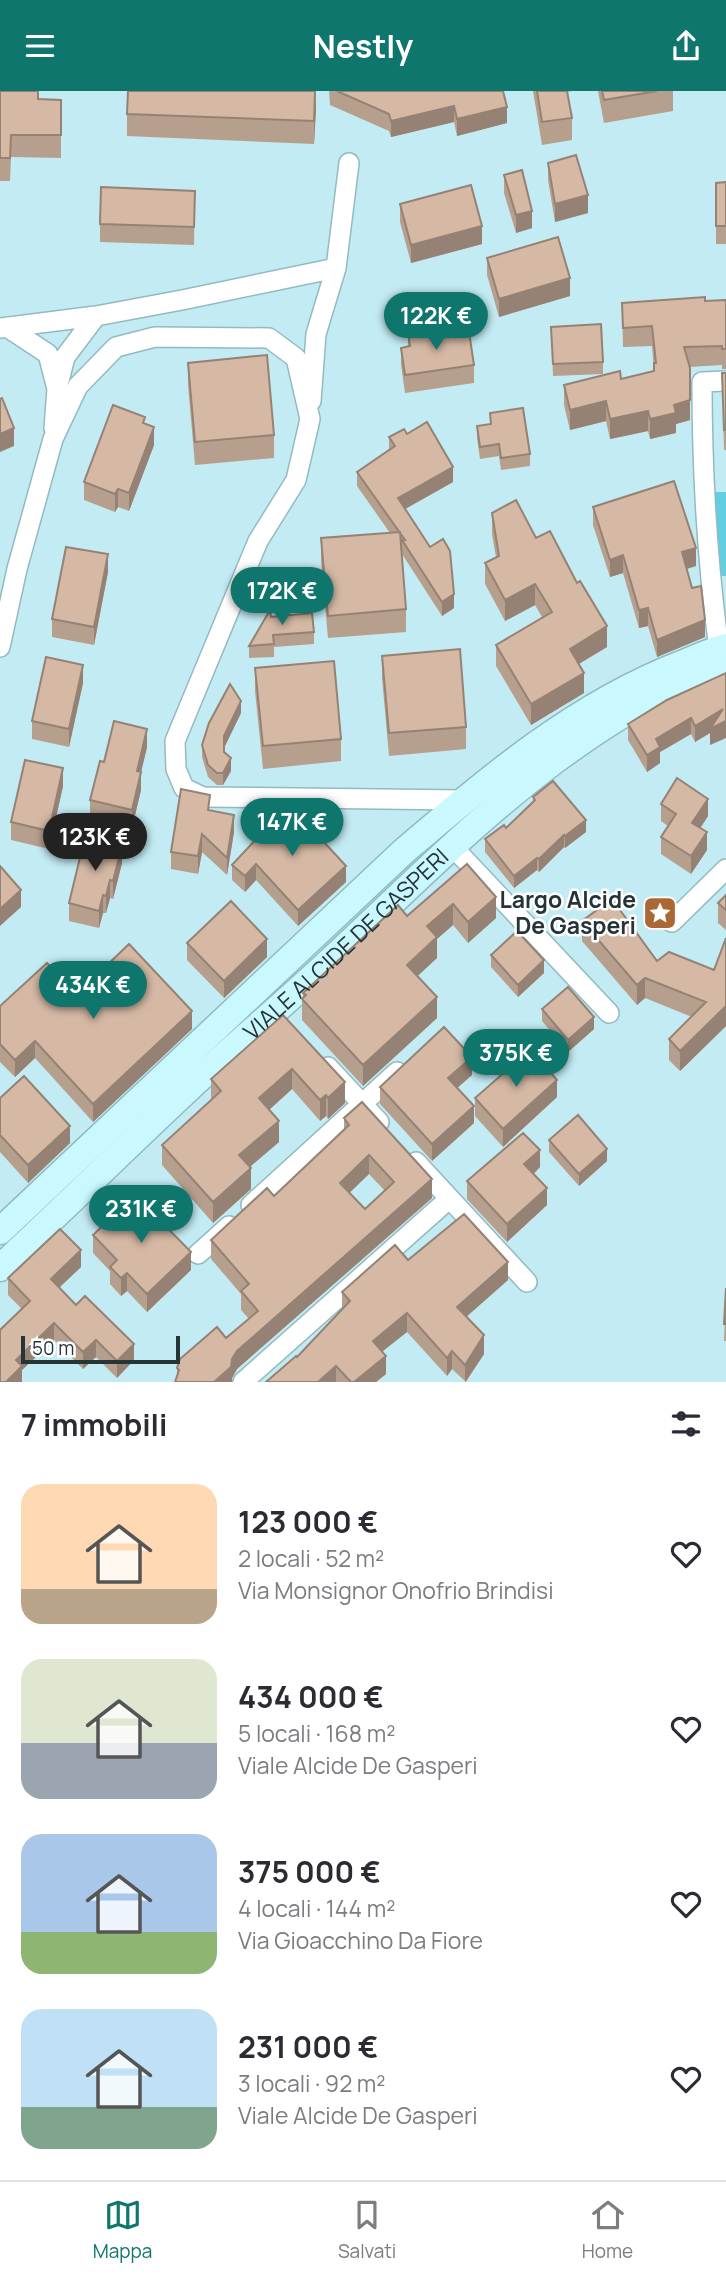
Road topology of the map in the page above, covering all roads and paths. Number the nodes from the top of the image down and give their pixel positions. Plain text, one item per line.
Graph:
1 (349, 163) dead end
2 (336, 268) junction
3 (96, 316) junction
4 (3, 328) edge
5 (726, 380) edge
6 (57, 389) junction
7 (310, 419) junction
8 (53, 439) junction
9 (0, 647) edge
10 (724, 656) edge
11 (464, 800) junction
12 (452, 846) junction
13 (726, 869) edge
14 (672, 922) dead end
15 (609, 1013) dead end
16 (319, 1057) edge
17 (411, 1060) edge
18 (362, 1104) junction
19 (388, 1133) edge
20 (406, 1152) edge
21 (449, 1199) junction
22 (0, 1231) edge
23 (198, 1254) dead end
24 (0, 1268) edge
25 (527, 1282) dead end
26 (243, 1382) edge

1 - 2 street
2 - 3 street
2 - 7 street
3 - 4 street
3 - 6 street
4 - 6 street
5 - 10 street
6 - 8 street
7 - 8 street
7 - 11 street
8 - 9 street
10 - 11 main road, VIALE ALCIDE DE GASPERI
10 - 12 main road, VIALE ALCIDE DE GASPERI
11 - 22 main road, VIALE ALCIDE DE GASPERI
12 - 15 street
12 - 24 main road, VIALE ALCIDE DE GASPERI
13 - 14 street
16 - 18 street
17 - 18 street
18 - 19 street
18 - 23 street
20 - 21 street
21 - 25 street
21 - 26 street

